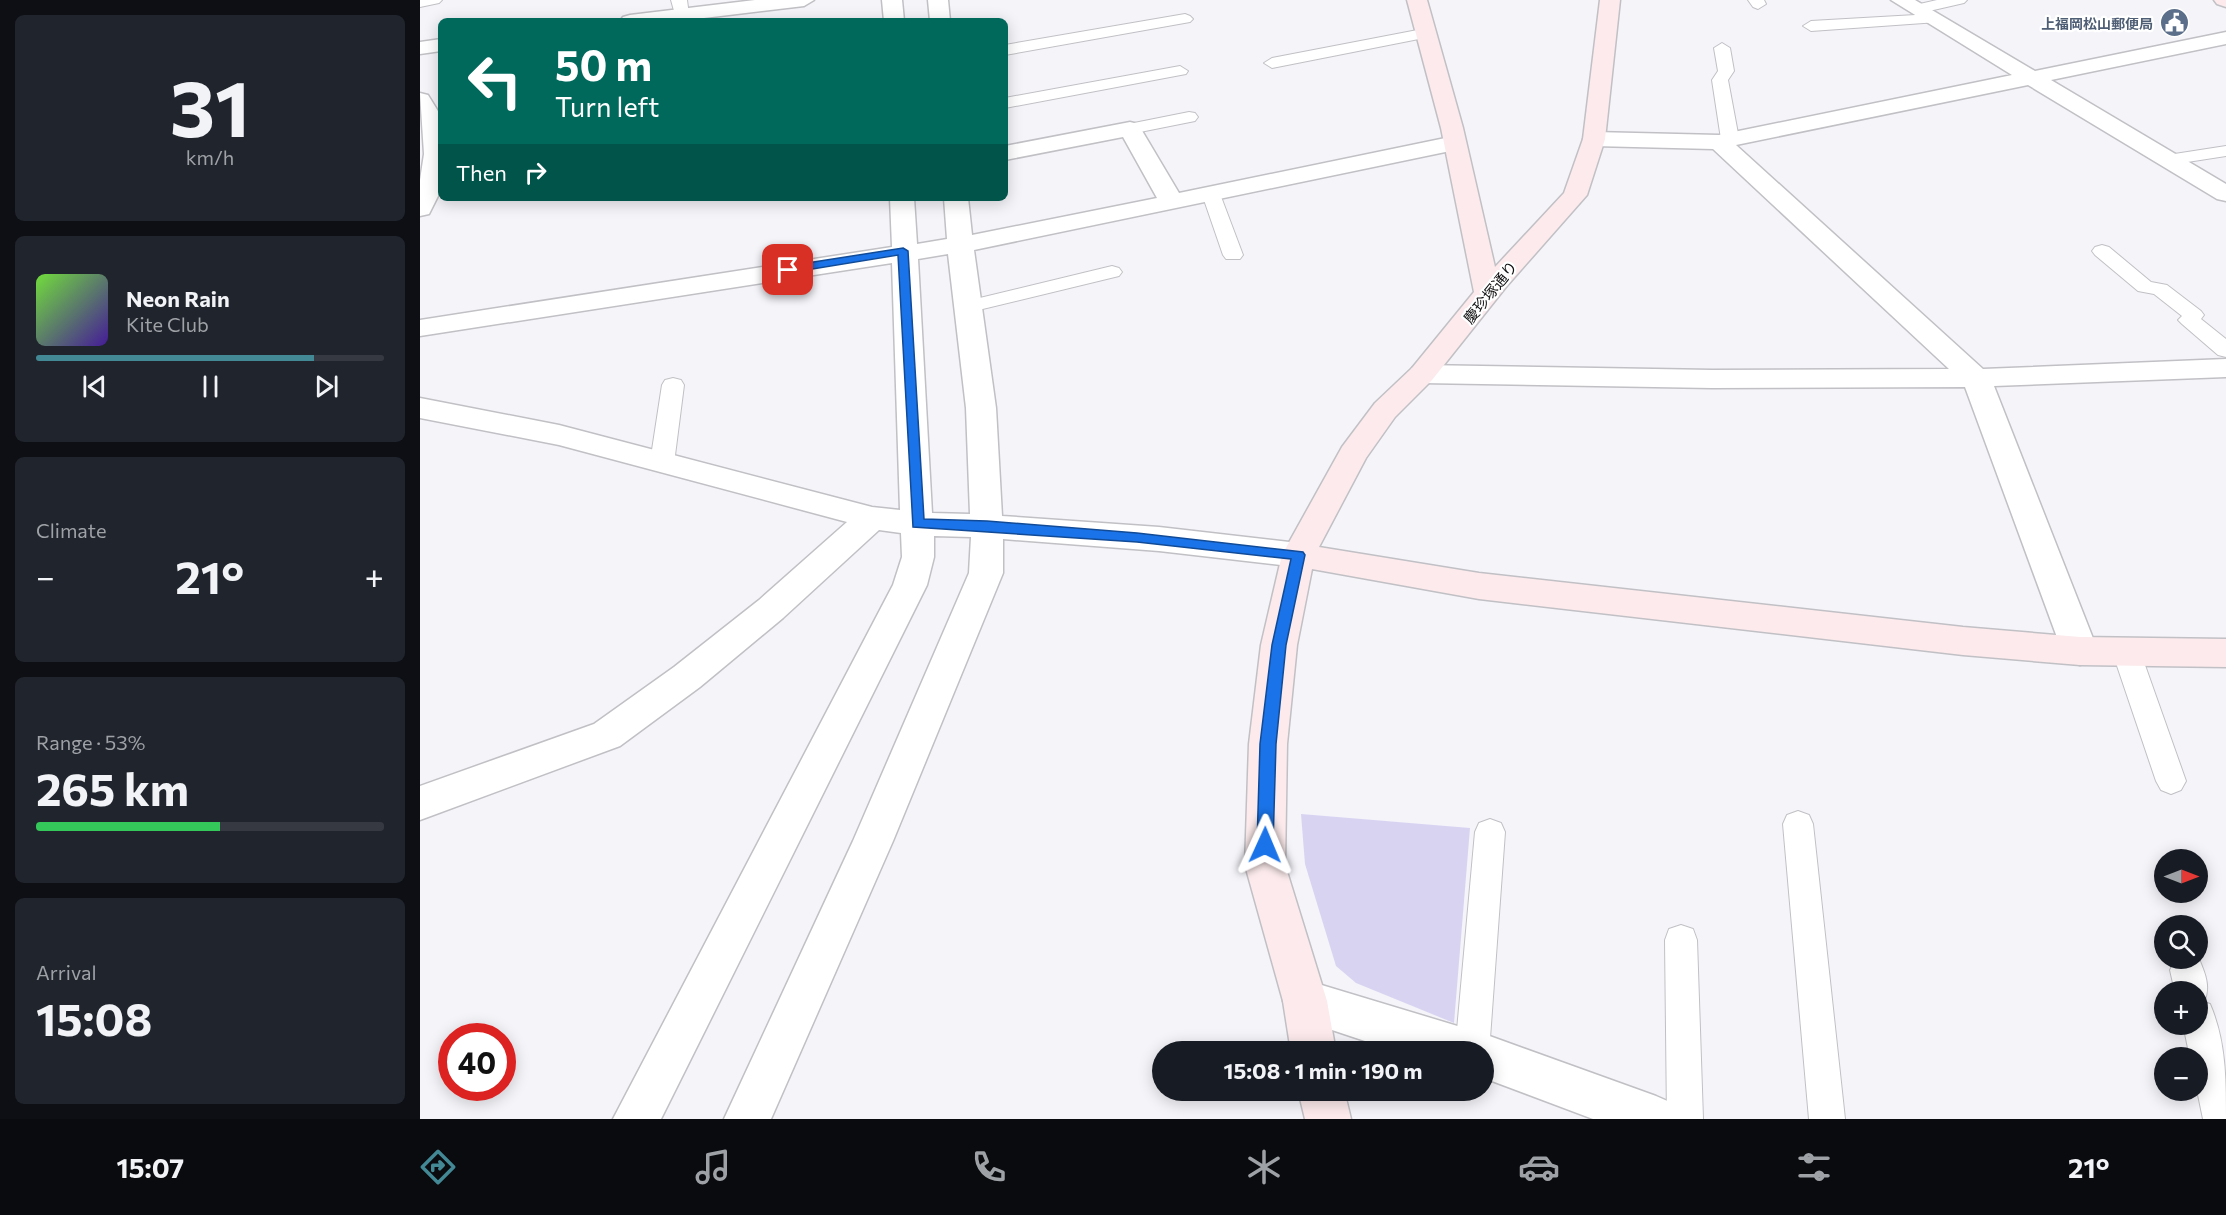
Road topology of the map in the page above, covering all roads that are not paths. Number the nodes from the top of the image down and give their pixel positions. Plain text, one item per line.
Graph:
1 (434, 0) edge
2 (804, 0) edge
3 (892, 0) edge
4 (938, 0) edge
5 (1417, 0) edge
6 (1610, 0) edge
7 (1959, 0) edge
8 (420, 2) edge
9 (680, 7) edge
10 (1916, 9) edge
11 (641, 18) edge
12 (894, 18) edge
13 (940, 18) edge
14 (1185, 19) dead end
15 (1811, 26) dead end
16 (1428, 33) junction
17 (2226, 38) edge
18 (438, 45) edge
19 (420, 48) edge
20 (1722, 48) dead end
21 (1008, 49) edge
22 (1272, 63) dead end
23 (1180, 71) dead end
24 (2031, 79) junction
25 (1008, 102) edge
26 (430, 111) edge
27 (1189, 117) dead end
28 (1130, 129) junction
29 (1594, 139) junction
30 (1724, 140) junction
31 (1455, 143) junction
32 (2226, 151) edge
33 (1008, 152) edge
34 (2168, 160) junction
35 (1211, 194) junction
36 (2226, 194) edge
37 (902, 201) edge
38 (956, 201) edge
39 (1172, 202) junction
40 (420, 209) edge
41 (961, 244) junction
42 (903, 251) junction
43 (2102, 251) dead end
44 (1233, 255) dead end
45 (1112, 272) dead end
46 (1488, 293) junction
47 (966, 307) junction
48 (420, 328) edge
49 (2226, 350) edge
50 (2226, 368) edge
51 (1422, 374) junction
52 (1976, 378) junction
53 (673, 385) dead end
54 (420, 408) edge
55 (662, 463) junction
56 (872, 518) junction
57 (917, 524) junction
58 (987, 526) junction
59 (1298, 555) junction
60 (2080, 651) junction
61 (2126, 651) junction
62 (2226, 653) edge
63 (2171, 781) dead end
64 (420, 802) edge
65 (1798, 824) dead end
66 (1490, 832) dead end
67 (1681, 940) dead end
68 (1305, 1001) junction
69 (2202, 1035) edge
70 (1312, 1041) edge
71 (1435, 1041) edge
72 (1472, 1041) edge
73 (1494, 1060) edge
74 (1324, 1101) edge
75 (636, 1119) edge
76 (747, 1119) edge
77 (1328, 1119) edge
78 (1656, 1119) edge
79 (1685, 1119) edge
80 (1827, 1119) edge
81 (2221, 1119) edge

1 - 8 lane
2 - 9 street
3 - 12 street
4 - 13 street
5 - 16 street
6 - 29 street, 慶珍塚通り
7 - 10 lane
9 - 11 street
10 - 15 lane
10 - 24 street
14 - 21 lane
16 - 22 lane
16 - 31 street
17 - 24 street
18 - 19 street
20 - 30 lane
23 - 25 lane
24 - 30 street
24 - 34 street
26 - 40 street
27 - 28 lane
28 - 33 street
28 - 39 street
29 - 30 street
29 - 46 street, 慶珍塚通り
30 - 52 street
31 - 35 street
31 - 46 street
32 - 34 lane
34 - 36 street
35 - 39 street
35 - 44 lane
37 - 42 street
38 - 41 street
39 - 41 street
41 - 42 street
41 - 47 street
42 - 48 street
42 - 57 street
43 - 49 lane
45 - 47 lane
46 - 51 street, 慶珍塚通り
47 - 58 street
50 - 52 street
51 - 52 street
51 - 59 street, 慶珍塚通り
52 - 60 street
53 - 55 lane
54 - 55 street
55 - 56 street
56 - 57 street
56 - 64 street
57 - 58 street
57 - 75 street
58 - 59 street
58 - 76 street
59 - 60 street
59 - 68 street, 慶珍塚通り
60 - 61 street
61 - 62 street
61 - 63 lane
65 - 80 lane
66 - 72 lane
67 - 79 lane
68 - 70 street, 慶珍塚通り
68 - 71 street
69 - 81 lane
73 - 78 street
74 - 77 street

